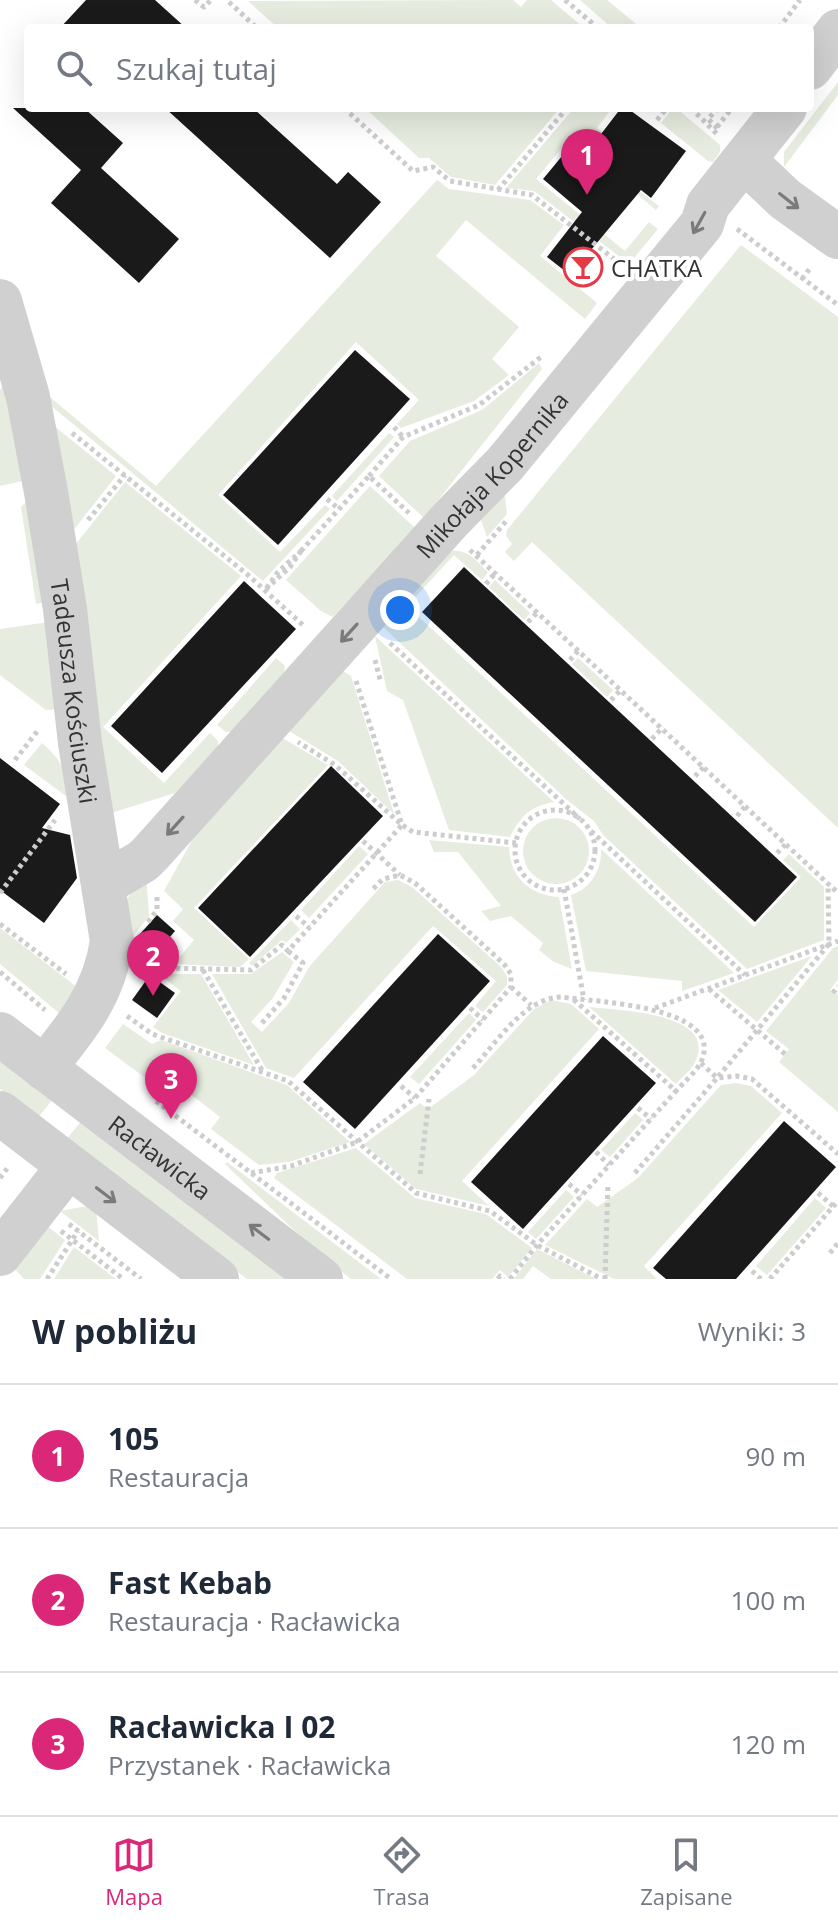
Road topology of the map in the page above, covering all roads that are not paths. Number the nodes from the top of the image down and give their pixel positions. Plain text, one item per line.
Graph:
1 (838, 31) edge
2 (814, 63) edge
3 (780, 112) edge
4 (734, 150) junction
5 (824, 252) edge
6 (0, 301) edge
7 (104, 884) junction
8 (0, 1034) edge
9 (44, 1068) junction
10 (0, 1113) edge
11 (68, 1167) junction
12 (0, 1254) edge
13 (0, 1273) edge
14 (8, 1279) edge
15 (217, 1279) edge
16 (321, 1279) edge

1 - 2 street
3 - 4 street, Mikołaja Kopernika
4 -> 5 street
4 -> 7 street, Mikołaja Kopernika
6 - 7 street, Tadeusza Kościuszki
7 - 9 street, Tadeusza Kościuszki
8 - 9 street, Racławicka
16 -> 9 street, Racławicka
10 - 11 street
11 - 12 street
11 -> 15 street
13 - 14 street

